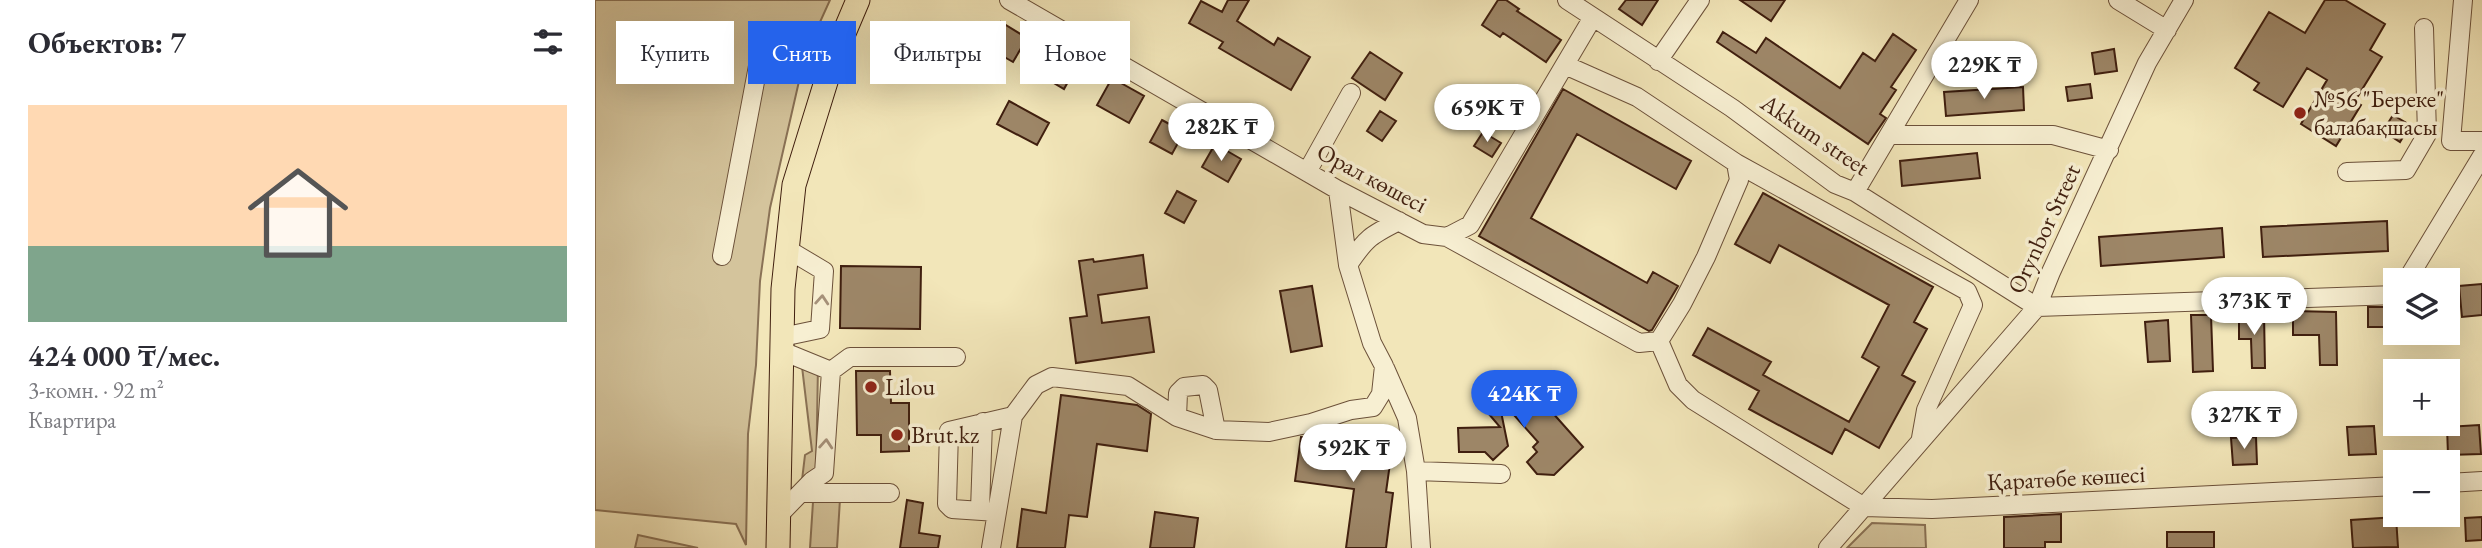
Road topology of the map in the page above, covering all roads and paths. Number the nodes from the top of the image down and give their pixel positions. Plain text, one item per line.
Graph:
1 (858, 0) edge
2 (1009, 0) edge
3 (1567, 0) edge
4 (1700, 0) edge
5 (1969, 0) edge
6 (2118, 0) edge
7 (2183, 0) edge
8 (2463, 0) edge
9 (1593, 17) junction
10 (849, 21) edge
11 (2424, 28) dead end
12 (2167, 30) junction
13 (1658, 61) junction
14 (1565, 65) junction
15 (755, 84) edge
16 (824, 84) edge
17 (1351, 93) dead end
18 (1890, 135) junction
19 (2482, 141) edge
20 (2109, 150) junction
21 (2482, 156) edge
22 (1736, 163) junction
23 (1307, 172) junction
24 (2347, 172) dead end
25 (1338, 190) junction
26 (1855, 192) junction
27 (1399, 221) junction
28 (1447, 237) junction
29 (787, 249) junction
30 (722, 256) dead end
31 (1348, 265) junction
32 (2414, 268) edge
33 (1979, 271) junction
34 (1967, 291) junction
35 (2383, 295) edge
36 (2037, 307) junction
37 (1659, 341) junction
38 (782, 344) junction
39 (956, 357) dead end
40 (1384, 366) junction
41 (831, 371) junction
42 (1013, 416) junction
43 (1177, 417) junction
44 (983, 422) junction
45 (1216, 430) junction
46 (1921, 438) junction
47 (1416, 471) junction
48 (1501, 474) dead end
49 (2482, 481) edge
50 (2460, 482) edge
51 (2383, 487) edge
52 (890, 493) dead end
53 (801, 494) junction
54 (1864, 507) junction
55 (989, 511) junction
56 (778, 516) junction
57 (778, 548) edge
58 (991, 548) edge
59 (1421, 548) edge
60 (1828, 548) edge

1 - 10 main road
2 - 23 street, Орал көшесі
3 - 9 street, Akkum street
4 - 13 street
5 - 18 street
6 - 12 street
7 - 12 street, Orynbor Street
8 - 19 street
9 - 13 street, Akkum street
9 - 14 street, Орал көшесі
11 - 24 street
12 - 20 street, Orynbor Street
13 - 26 street, Akkum street
14 - 22 street
14 - 28 street, Орал көшесі
15 - 30 street
16 - 29 main road
17 - 23 street
18 - 20 street
18 - 26 street
20 - 36 street, Orynbor Street
21 - 32 street
22 - 34 street
22 - 37 street
23 - 25 street, Орал көшесі
25 - 27 street, Орал көшесі
25 - 31 street
26 - 33 street, Akkum street
27 - 28 street, Орал көшесі
27 - 31 street
28 - 37 street
29 - 38 main road
38 -> 29 street
31 - 40 street
33 - 34 street
33 - 36 street, Akkum street
34 - 46 street
35 - 36 street
36 - 46 street, Orynbor Street
37 - 54 street
38 - 41 street
38 - 56 main road
39 - 41 street
40 - 45 street
40 - 47 street
53 -> 41 street
42 - 43 street
42 - 44 street
42 - 55 street
43 - 45 street
43 - 45 street
44 - 55 street
44 - 55 street
46 - 54 street, Orynbor Street
47 - 48 street
47 - 59 street
49 - 50 street
51 - 54 street, Қаратөбе көшесі
52 - 53 street
53 - 56 street
54 - 60 street, Orynbor Street
55 - 58 street
56 - 57 main road

